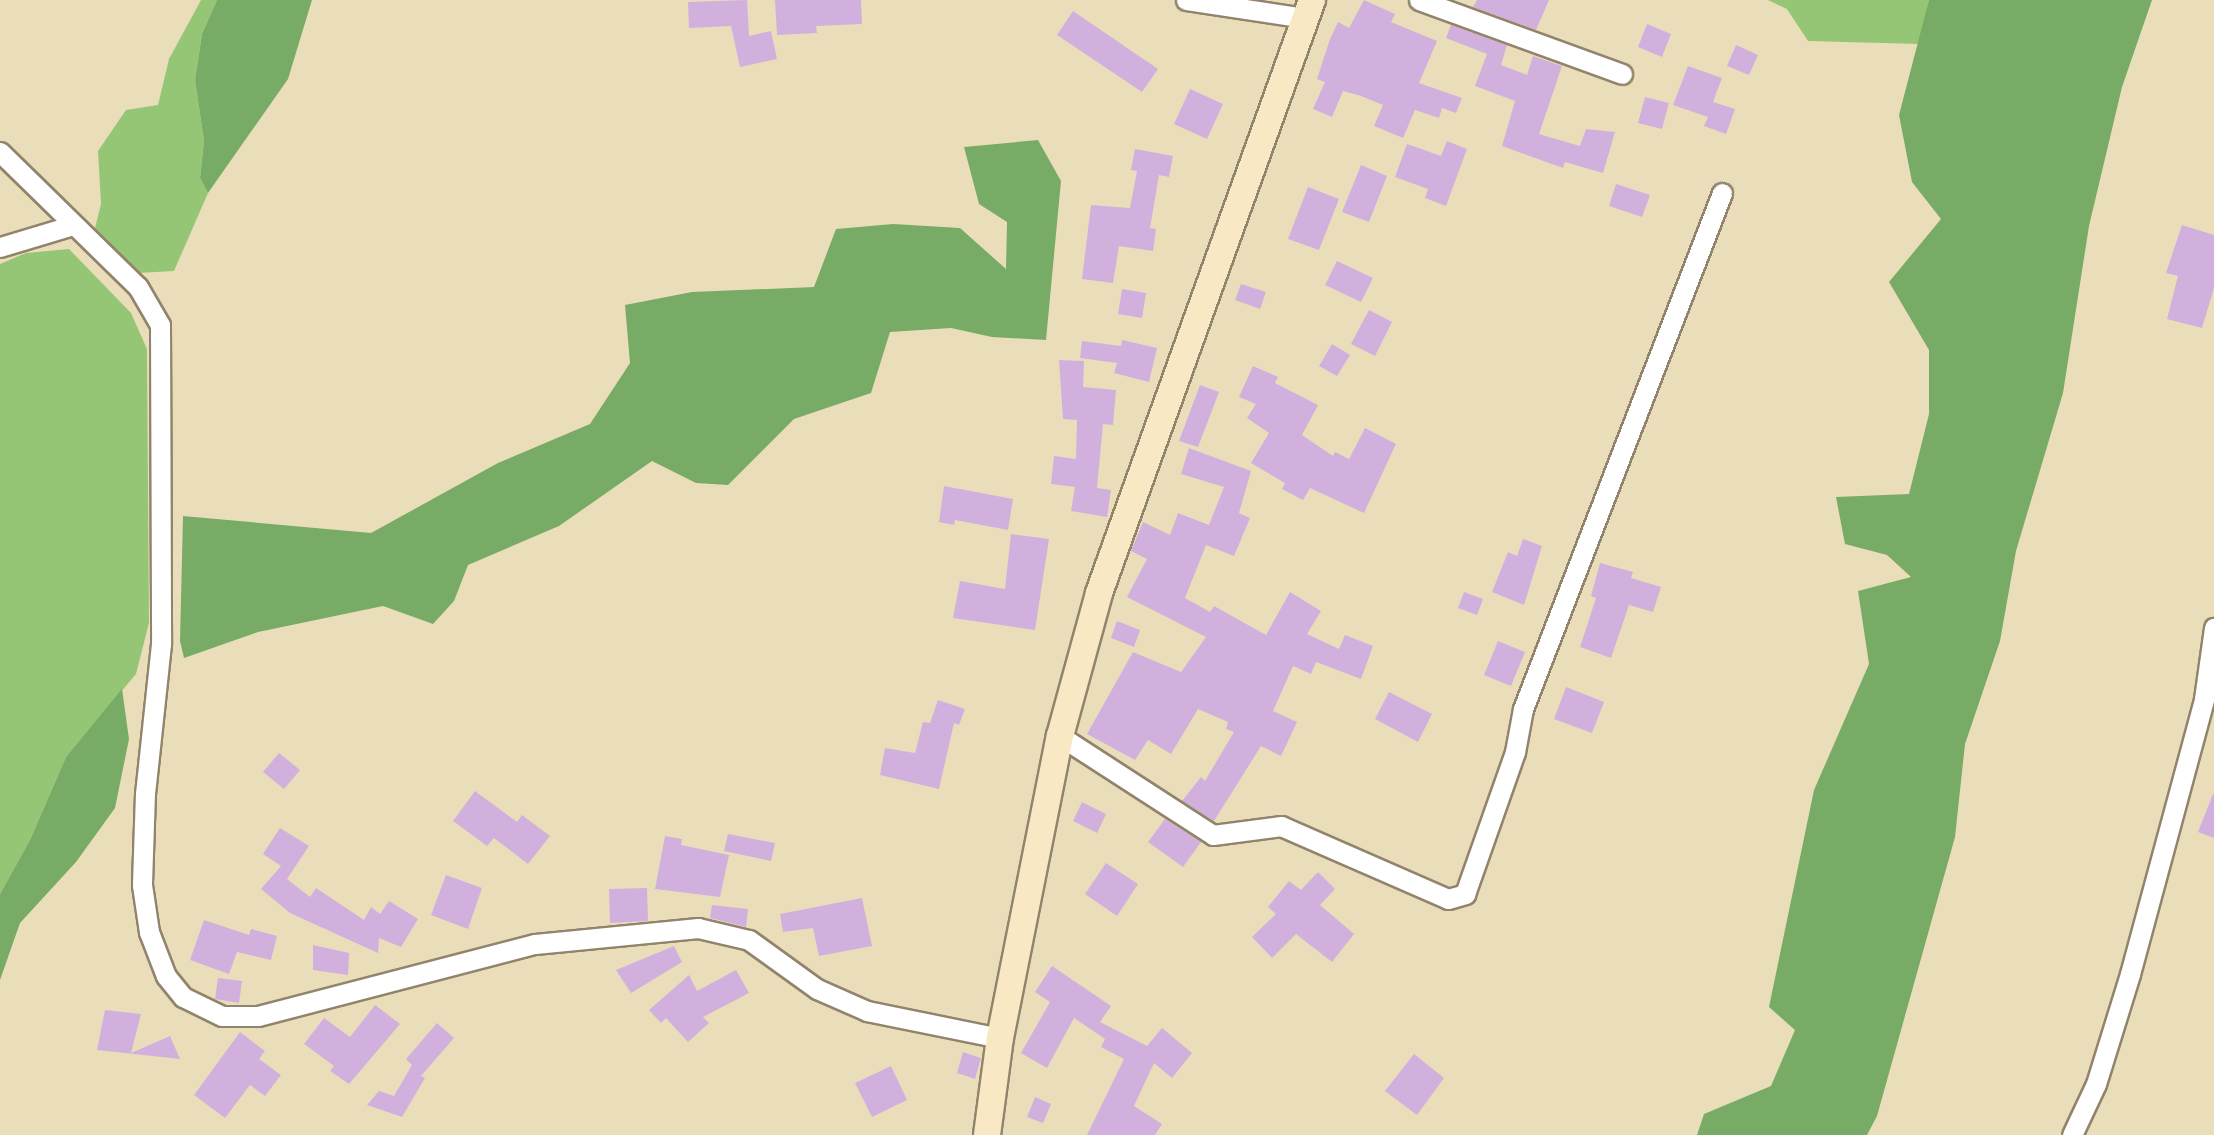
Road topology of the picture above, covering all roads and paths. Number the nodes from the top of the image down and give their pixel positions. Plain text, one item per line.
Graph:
1 (1186, 0) edge
2 (1419, 0) edge
3 (1308, 9) edge
4 (1622, 74) dead end
5 (0, 152) edge
6 (1722, 193) dead end
7 (70, 226) junction
8 (0, 247) edge
9 (2214, 628) edge
10 (1060, 736) junction
11 (1000, 1038) junction
12 (987, 1135) edge
13 (2072, 1135) edge

1 - 3 street
2 - 4 street
3 - 10 street
5 - 7 street
6 - 10 street
7 - 8 street
7 - 11 street
9 - 13 street
10 - 11 street
11 - 12 street

